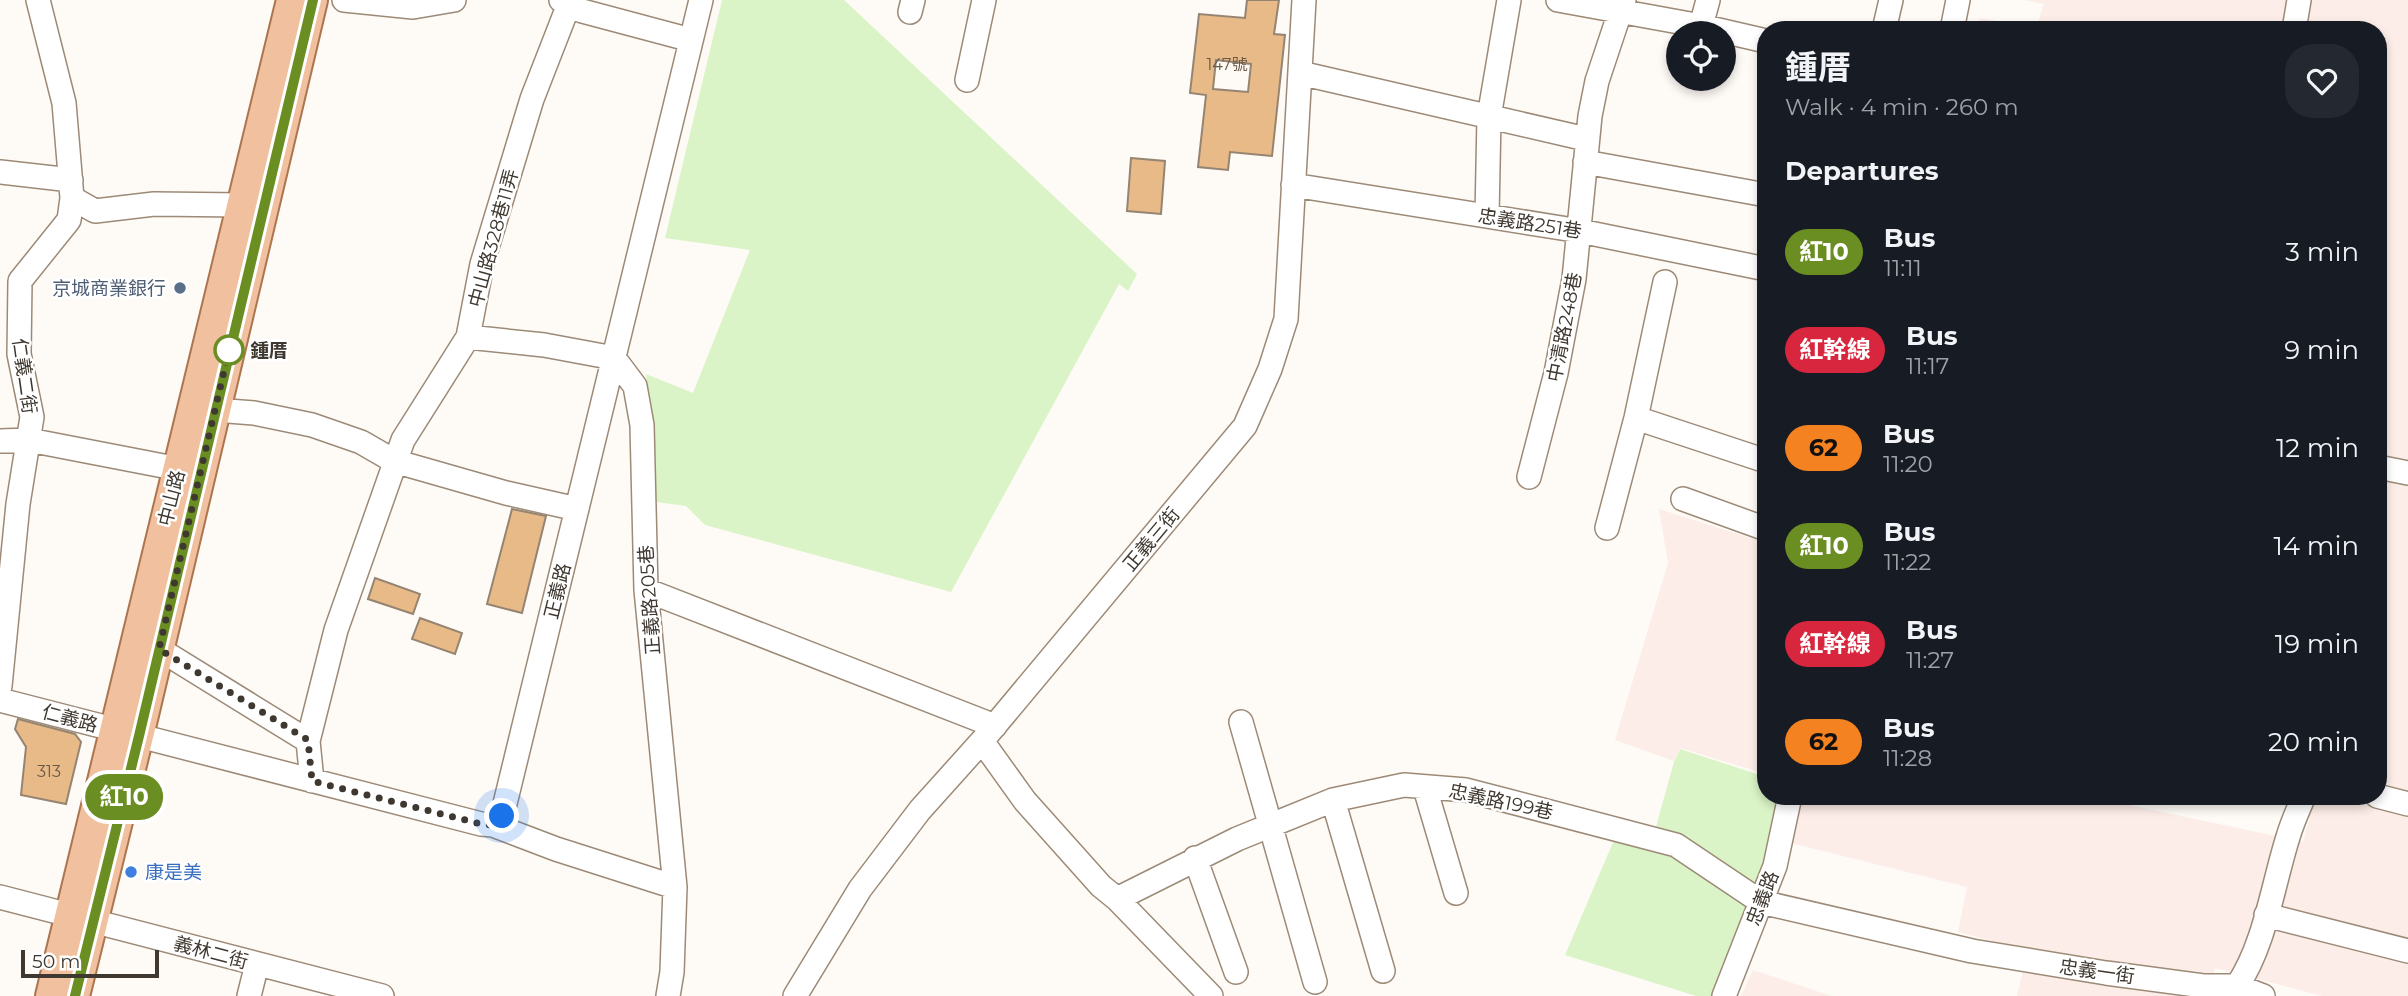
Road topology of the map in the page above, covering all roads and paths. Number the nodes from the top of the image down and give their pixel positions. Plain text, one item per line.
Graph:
1 (38, 0) edge
2 (290, 0) edge
3 (313, 0) edge
4 (344, 0) edge
5 (454, 0) edge
6 (701, 0) edge
7 (984, 0) edge
8 (1304, 0) edge
9 (1509, 0) edge
10 (1558, 0) edge
11 (1708, 0) edge
12 (1891, 0) edge
13 (1958, 0) edge
14 (2299, 0) edge
15 (565, 2) edge
16 (1622, 6) edge
17 (1681, 21) edge
18 (1702, 21) edge
19 (1886, 21) edge
20 (1954, 21) edge
21 (2296, 21) edge
22 (1736, 34) edge
23 (1757, 39) edge
24 (691, 40) junction
25 (1300, 73) junction
26 (967, 80) dead end
27 (1489, 117) junction
28 (1586, 150) junction
29 (0, 172) edge
30 (1293, 185) junction
31 (72, 189) junction
32 (1757, 193) edge
33 (242, 205) junction
34 (1487, 216) junction
35 (1580, 231) junction
36 (1757, 267) edge
37 (1665, 282) dead end
38 (468, 337) junction
39 (614, 358) junction
40 (215, 410) junction
41 (1636, 418) junction
42 (29, 440) junction
43 (0, 441) edge
44 (1757, 458) edge
45 (394, 461) junction
46 (178, 469) junction
47 (2387, 469) edge
48 (2408, 473) edge
49 (1529, 477) dead end
50 (1683, 499) dead end
51 (577, 509) junction
52 (1757, 526) edge
53 (1606, 528) dead end
54 (646, 590) junction
55 (159, 649) junction
56 (0, 686) edge
57 (0, 700) edge
58 (1241, 722) dead end
59 (127, 733) junction
60 (988, 733) junction
61 (308, 740) junction
62 (312, 781) junction
63 (1425, 788) junction
64 (2387, 799) edge
65 (1333, 800) junction
66 (2408, 804) edge
67 (1788, 805) edge
68 (2300, 805) edge
69 (493, 825) junction
70 (1271, 826) junction
71 (1195, 858) junction
72 (675, 887) junction
73 (1456, 893) dead end
74 (0, 897) edge
75 (1118, 899) junction
76 (1761, 902) junction
77 (2266, 915) junction
78 (82, 918) junction
79 (2408, 951) edge
80 (257, 964) junction
81 (1382, 971) dead end
82 (1236, 972) dead end
83 (1315, 982) dead end
84 (2237, 986) junction
85 (50, 996) edge
86 (75, 996) edge
87 (249, 996) edge
88 (382, 996) edge
89 (668, 996) edge
90 (795, 996) edge
91 (1211, 996) edge
92 (1724, 996) edge
93 (2263, 996) edge

1 - 31 street, 仁義二街
2 - 33 main road, 中山路
3 - 40 main road, 中山路
4 - 5 street
6 - 24 street, 正義路
7 - 26 street
8 - 25 street, 正義三街
9 - 27 street
10 - 16 street
11 - 18 street
12 - 19 street
13 - 20 street
14 - 21 street
15 - 24 street
15 - 38 street, 中山路328巷11弄
16 - 17 street
16 - 28 street, 中清路248巷
22 - 23 street
24 - 39 street, 正義路
25 - 27 street
25 - 30 street, 正義三街
27 - 28 street
27 - 34 street
28 - 32 street
28 - 35 street, 中清路248巷
29 - 31 street
30 - 34 street, 忠義路251巷
30 - 60 street, 正義三街
31 - 33 street
31 - 42 street, 仁義二街
33 - 46 main road, 中山路
34 - 35 street, 忠義路251巷
35 - 36 street, 忠義路251巷
35 - 49 street, 中清路248巷
37 - 41 street
38 - 39 street
38 - 45 street, 中山路328巷11弄
39 - 51 street, 正義路
39 - 54 street, 正義路205巷
40 - 45 street
40 - 55 main road, 中山路
41 - 44 street
41 - 53 street
42 - 43 street
42 - 46 street
42 - 56 street, 仁義二街
45 - 51 street
45 - 61 street, 中山路328巷11弄
46 - 59 main road, 中山路
47 - 48 street
50 - 52 street
51 - 69 street, 正義路
54 - 60 street
54 - 72 street, 正義路205巷
55 - 59 main road, 中山路
55 - 61 street
57 - 59 street, 仁義路
58 - 70 street
59 - 62 street
59 - 78 main road, 中山路
60 - 75 street
60 - 90 street, 正義三街
61 - 62 street, 中山路328巷11弄
62 - 69 street
63 - 65 street, 忠義路199巷
63 - 73 street
63 - 76 street, 忠義路199巷
64 - 66 street
65 - 70 street, 忠義路199巷
65 - 81 street
67 - 76 street, 忠義路
68 - 77 street
69 - 72 street
70 - 71 street, 忠義路199巷
70 - 83 street
71 - 75 street, 忠義路199巷
71 - 82 street
72 - 89 street, 正義路205巷
74 - 78 street, 義林二街
75 - 91 street
76 - 84 street, 忠義一街
76 - 92 street, 忠義路
77 - 79 street
77 - 84 street
78 - 80 street, 義林二街
78 - 85 main road, 中山路
78 - 86 main road, 中山路
80 - 87 street
80 - 88 street, 義林二街
84 - 93 street

